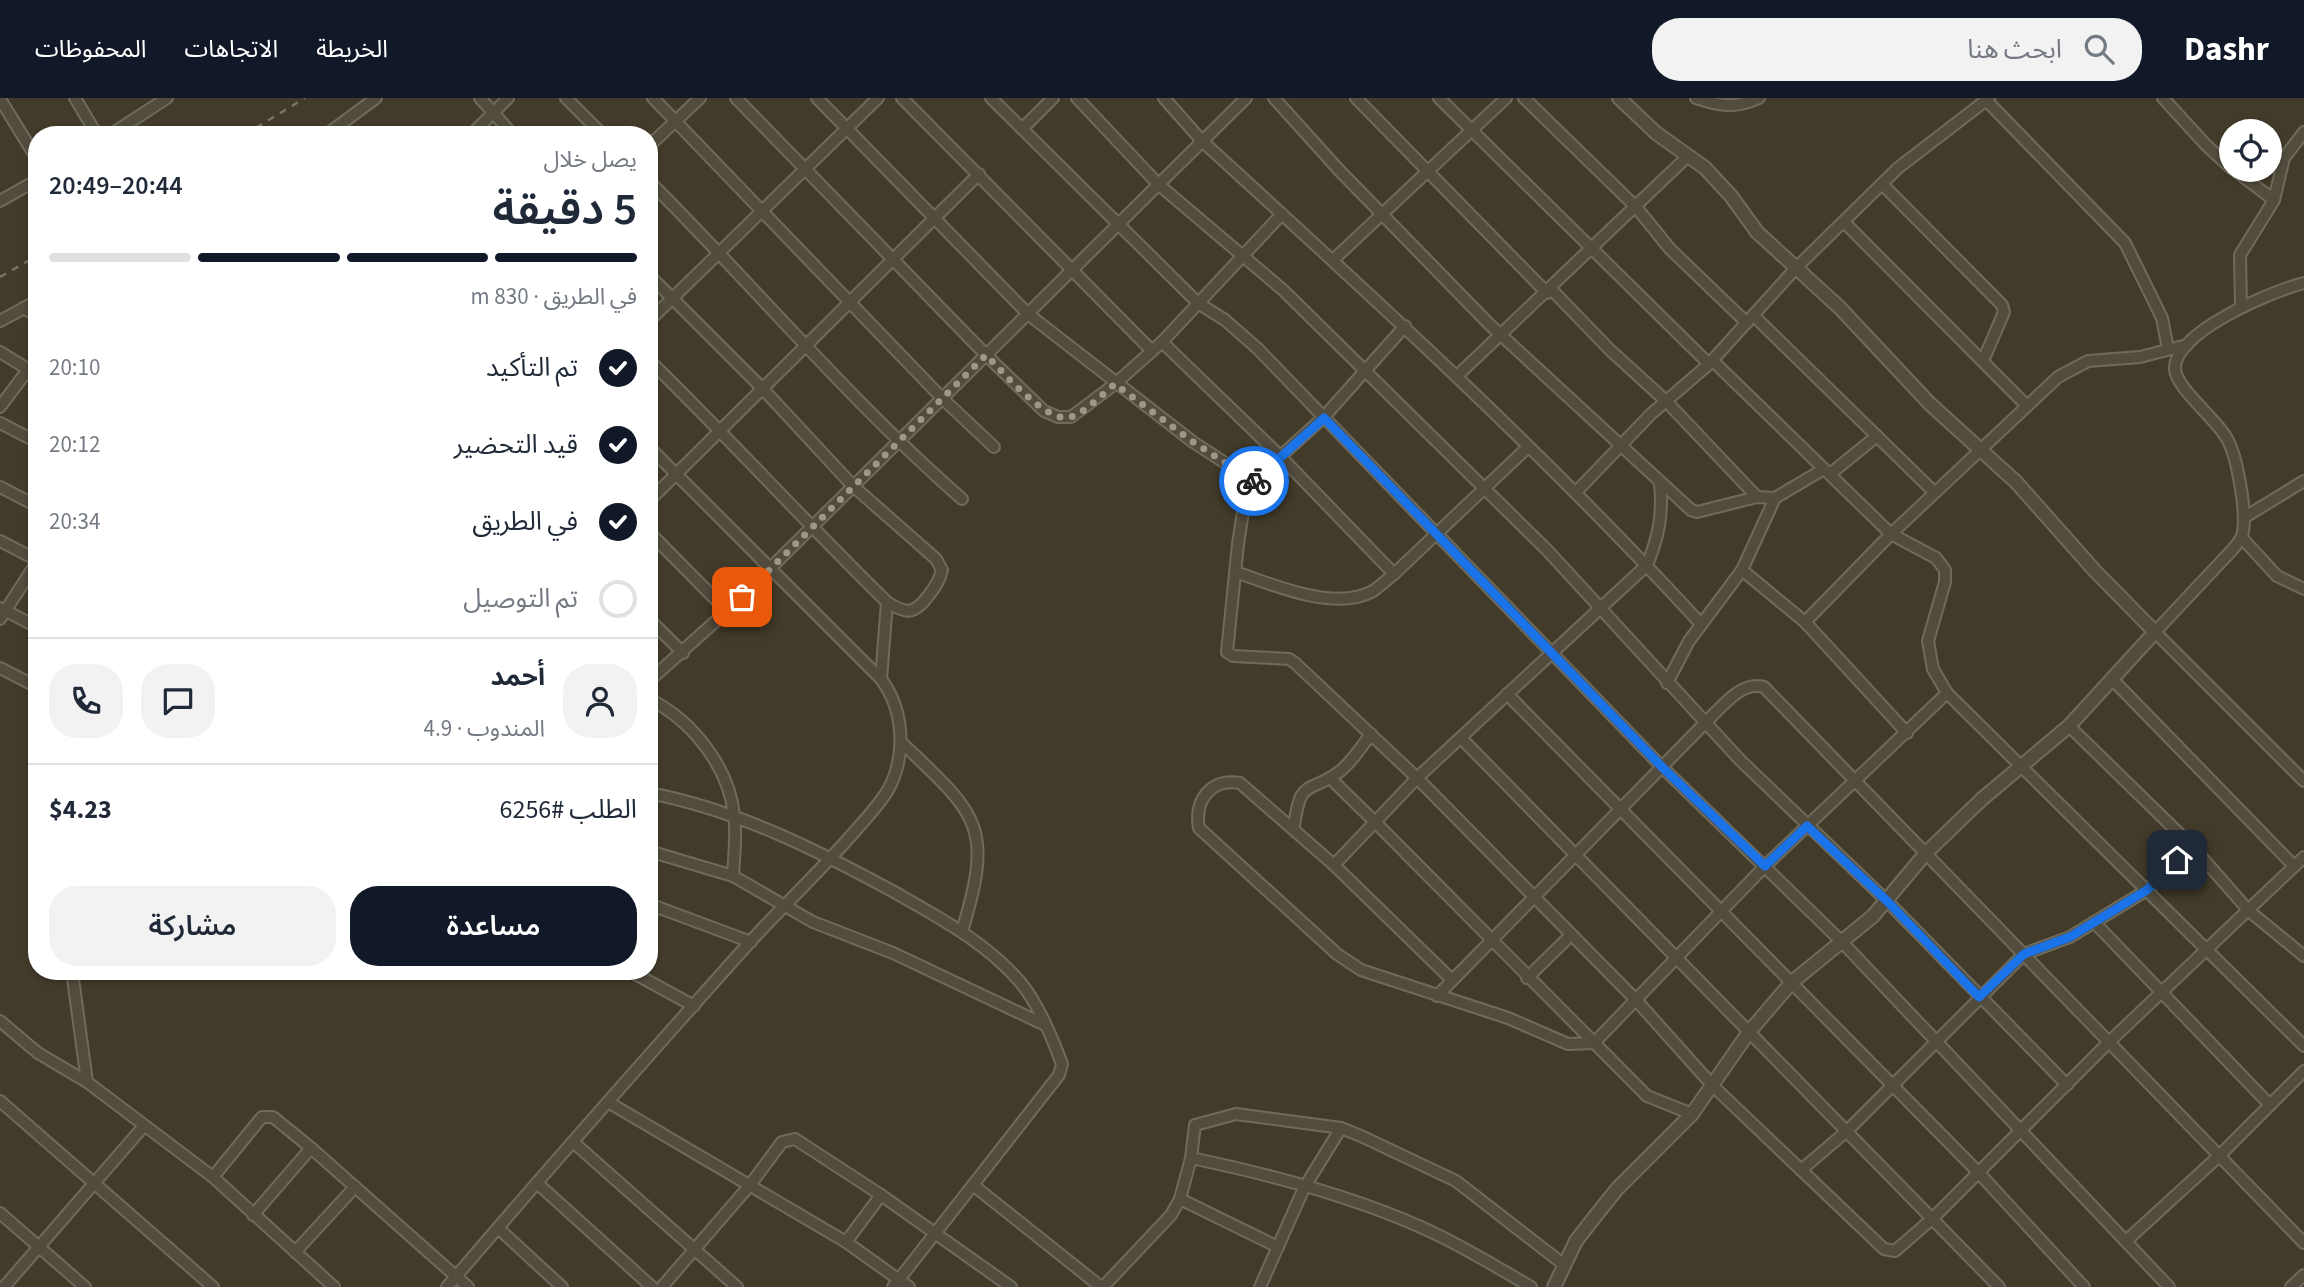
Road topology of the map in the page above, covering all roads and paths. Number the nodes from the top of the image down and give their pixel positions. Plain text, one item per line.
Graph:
1 (75, 98) edge
2 (376, 98) edge
3 (480, 98) edge
4 (508, 98) edge
5 (566, 98) edge
6 (653, 98) edge
7 (700, 98) edge
8 (736, 98) edge
9 (817, 98) edge
10 (878, 98) edge
11 (902, 98) edge
12 (991, 98) edge
13 (1053, 98) edge
14 (1077, 98) edge
15 (1164, 98) edge
16 (1246, 98) edge
17 (1274, 98) edge
18 (1356, 98) edge
19 (1439, 98) edge
20 (1506, 98) edge
21 (1524, 98) edge
22 (1619, 98) edge
23 (1696, 98) edge
24 (1759, 98) edge
25 (2163, 98) edge
26 (0, 99) edge
27 (1988, 99) edge
28 (160, 100) edge
29 (1718, 102) edge
30 (4, 113) edge
31 (492, 113) junction
32 (676, 121) junction
33 (92, 126) edge
34 (123, 126) edge
35 (341, 126) edge
36 (480, 126) edge
37 (504, 126) edge
38 (594, 126) edge
39 (847, 128) junction
40 (1022, 129) junction
41 (1470, 130) junction
42 (2304, 132) edge
43 (658, 138) edge
44 (1202, 141) junction
45 (28, 146) edge
46 (1688, 156) junction
47 (2219, 157) edge
48 (804, 171) junction
49 (1427, 171) junction
50 (979, 174) junction
51 (2250, 182) edge
52 (1158, 184) junction
53 (1882, 184) junction
54 (28, 185) edge
55 (658, 190) edge
56 (2274, 200) junction
57 (0, 201) edge
58 (1636, 207) junction
59 (763, 211) junction
60 (1282, 214) junction
61 (1384, 214) junction
62 (934, 218) junction
63 (1844, 222) junction
64 (1118, 224) junction
65 (1592, 249) junction
66 (720, 252) junction
67 (1244, 256) junction
68 (890, 259) junction
69 (1333, 260) junction
70 (1796, 268) junction
71 (1073, 269) junction
72 (2304, 283) edge
73 (658, 284) edge
74 (1549, 291) junction
75 (673, 299) junction
76 (848, 301) junction
77 (1198, 303) junction
78 (28, 306) edge
79 (2241, 306) junction
80 (23, 308) junction
81 (28, 311) edge
82 (658, 313) edge
83 (1028, 314) junction
84 (1751, 319) junction
85 (0, 321) edge
86 (1405, 326) junction
87 (1503, 335) junction
88 (1162, 342) junction
89 (806, 343) junction
90 (2187, 345) junction
91 (2168, 349) junction
92 (1152, 351) junction
93 (0, 352) edge
94 (986, 355) junction
95 (1983, 361) junction
96 (1711, 362) junction
97 (658, 369) edge
98 (28, 370) edge
99 (1365, 372) junction
100 (1458, 375) junction
101 (28, 377) edge
102 (1115, 384) junction
103 (762, 388) junction
104 (942, 398) junction
105 (1666, 401) junction
106 (2026, 405) junction
107 (0, 407) edge
108 (1324, 418) junction
109 (0, 423) edge
110 (720, 430) junction
111 (1877, 436) junction
112 (28, 437) edge
113 (897, 442) junction
114 (1623, 445) junction
115 (994, 447) dead end
116 (1528, 447) junction
117 (1980, 449) junction
118 (658, 456) edge
119 (1280, 456) junction
120 (1827, 471) junction
121 (676, 474) junction
122 (1253, 481) junction
123 (2304, 481) edge
124 (1660, 483) junction
125 (853, 486) junction
126 (0, 487) edge
127 (1485, 489) junction
128 (658, 491) edge
129 (1577, 491) junction
130 (1934, 492) junction
131 (1757, 497) junction
132 (1775, 498) junction
133 (962, 499) dead end
134 (28, 501) edge
135 (2245, 517) junction
136 (811, 527) junction
137 (1437, 534) junction
138 (1891, 534) junction
139 (2242, 538) junction
140 (0, 541) edge
141 (658, 541) edge
142 (28, 556) edge
143 (1647, 565) junction
144 (770, 568) junction
145 (1742, 570) junction
146 (1236, 572) junction
147 (28, 574) edge
148 (1394, 574) junction
149 (2304, 589) edge
150 (887, 602) junction
151 (1598, 609) junction
152 (727, 611) junction
153 (2, 613) edge
154 (1805, 622) junction
155 (28, 623) edge
156 (1701, 624) junction
157 (658, 627) edge
158 (2155, 632) junction
159 (1553, 652) junction
160 (683, 653) junction
161 (0, 667) edge
162 (658, 674) edge
163 (881, 679) junction
164 (2113, 680) junction
165 (28, 682) edge
166 (1667, 683) junction
167 (1947, 693) junction
168 (1507, 694) junction
169 (658, 705) edge
170 (1705, 723) junction
171 (2069, 726) junction
172 (1908, 733) junction
173 (1371, 734) junction
174 (1461, 738) junction
175 (901, 742) junction
176 (2023, 766) junction
177 (1662, 767) junction
178 (1330, 778) junction
179 (1417, 778) junction
180 (1857, 779) junction
181 (2304, 781) edge
182 (658, 795) edge
183 (1620, 809) junction
184 (734, 814) junction
185 (1375, 822) junction
186 (1294, 826) junction
187 (1807, 826) junction
188 (2192, 846) junction
189 (1926, 853) junction
190 (658, 854) edge
191 (1574, 854) junction
192 (2304, 856) edge
193 (831, 857) junction
194 (1334, 865) junction
195 (1765, 866) junction
196 (2294, 866) junction
197 (733, 876) junction
198 (2147, 890) junction
199 (1532, 897) junction
200 (1888, 902) junction
201 (658, 907) edge
202 (784, 907) junction
203 (1721, 911) junction
204 (2249, 911) junction
205 (2094, 922) junction
206 (962, 931) junction
207 (1571, 935) junction
208 (1490, 941) junction
209 (751, 942) junction
210 (1842, 942) junction
211 (2207, 950) junction
212 (2024, 954) junction
213 (2304, 956) edge
214 (1675, 959) junction
215 (1527, 978) junction
216 (73, 980) edge
217 (646, 980) edge
218 (1452, 980) junction
219 (1791, 983) junction
220 (2164, 991) junction
221 (1437, 996) junction
222 (1979, 997) junction
223 (1636, 1000) junction
224 (694, 1006) junction
225 (0, 1021) edge
226 (1045, 1025) junction
227 (1749, 1032) junction
228 (1936, 1040) junction
229 (1594, 1043) junction
230 (2108, 1043) junction
231 (2304, 1046) edge
232 (2304, 1071) edge
233 (88, 1082) junction
234 (2067, 1085) junction
235 (1713, 1086) junction
236 (1891, 1087) junction
237 (0, 1101) edge
238 (608, 1102) junction
239 (2270, 1105) junction
240 (1692, 1114) junction
241 (143, 1127) junction
242 (1341, 1128) junction
243 (2022, 1130) junction
244 (1847, 1131) junction
245 (573, 1142) junction
246 (311, 1148) junction
247 (2219, 1156) junction
248 (1191, 1158) junction
249 (1801, 1170) junction
250 (1979, 1173) junction
251 (213, 1177) junction
252 (94, 1182) junction
253 (537, 1183) junction
254 (750, 1185) junction
255 (973, 1185) junction
256 (355, 1187) junction
257 (1304, 1188) junction
258 (881, 1195) junction
259 (1180, 1199) junction
260 (0, 1213) edge
261 (253, 1215) junction
262 (1933, 1218) junction
263 (498, 1228) junction
264 (936, 1232) junction
265 (2126, 1241) junction
266 (846, 1242) junction
267 (2304, 1243) edge
268 (38, 1245) junction
269 (1278, 1247) junction
270 (695, 1251) junction
271 (295, 1252) junction
272 (1563, 1264) junction
273 (2304, 1275) edge
274 (456, 1276) junction
275 (896, 1283) edge
276 (4, 1287) edge
277 (85, 1287) edge
278 (213, 1287) edge
279 (334, 1287) edge
280 (447, 1287) edge
281 (468, 1287) edge
282 (562, 1287) edge
283 (652, 1287) edge
284 (663, 1287) edge
285 (737, 1287) edge
286 (909, 1287) edge
287 (1011, 1287) edge
288 (1102, 1287) edge
289 (1260, 1287) edge
290 (1531, 1287) edge
291 (1554, 1287) edge
292 (1999, 1287) edge
293 (2084, 1287) edge
294 (2169, 1287) edge
295 (2291, 1287) edge

1 - 33 street
2 - 35 street
3 - 31 street
4 - 31 street
5 - 38 street
6 - 32 street
7 - 32 street
8 - 48 street
9 - 39 street
10 - 39 street
11 - 50 street
12 - 40 street
13 - 40 street
14 - 52 street
15 - 44 street
16 - 44 street
17 - 61 street
18 - 49 street
19 - 41 street
20 - 41 street
21 - 58 street
22 - 46 street
23 - 29 street
24 - 29 street
25 - 47 street
26 - 30 street
27 - 53 street
27 - 91 street
28 - 34 street
30 - 45 street
31 - 36 street
31 - 37 street
32 - 43 street
32 - 59 street
39 - 48 street
39 - 62 street
40 - 64 street
41 - 49 street
41 - 65 street
42 - 56 street
44 - 52 street
44 - 60 street
46 - 58 street
46 - 70 street
48 - 59 street
48 - 68 street
49 - 61 street
49 - 74 street
50 - 62 street
50 - 71 street
51 - 56 street
52 - 64 street
52 - 67 street
53 - 63 street
53 - 95 street
54 - 57 street
55 - 66 street
56 - 79 street
58 - 65 street
58 - 84 street
59 - 66 street
59 - 76 street
60 - 67 street
60 - 69 street
61 - 69 street
61 - 87 street
62 - 68 street
62 - 83 street
63 - 70 street
63 - 95 street
64 - 71 street
64 - 77 street
65 - 74 street
65 - 96 street
66 - 75 street
66 - 89 street
67 - 77 street
67 - 99 street
68 - 76 street
68 - 94 street
69 - 86 street
70 - 84 street
70 - 117 street
71 - 83 street
71 - 92 street
72 - 79 street
73 - 75 street
74 - 87 street
74 - 105 street
75 - 82 street
75 - 103 street
76 - 89 street
76 - 104 street
77 - 88 street
77 - 108 street
78 - 80 street
79 - 90 street
80 - 81 street
80 - 85 street
83 - 94 street
83 - 102 street
84 - 96 street
84 - 111 street
86 - 99 street
86 - 100 street
87 - 100 street
87 - 114 street
88 - 92 street
88 - 119 street
89 - 103 street
89 - 113 street
90 - 91 street
90 - 135 street
91 - 106 street
92 - 102 street
93 - 98 street
94 - 102 street
94 - 104 street
95 - 106 street
96 - 105 street
96 - 120 street
97 - 110 street
99 - 108 street
99 - 127 street
100 - 116 street
101 - 107 street
102 - 122 street
103 - 110 street
103 - 125 street
104 - 113 street
104 - 115 street
105 - 114 street
105 - 131 street
106 - 117 street
108 - 119 street
108 - 137 street
109 - 112 street
110 - 121 street
110 - 136 street
111 - 120 street
111 - 130 street
113 - 125 street
113 - 133 street
114 - 124 street
114 - 129 street
116 - 127 street
116 - 129 street
117 - 130 street
117 - 158 street
118 - 121 street
119 - 122 street
119 - 148 street
120 - 132 street
120 - 138 street
121 - 128 street
121 - 144 street
122 - 146 street
123 - 135 street
124 - 131 street
124 - 143 street
125 - 136 street
125 - 150 street
126 - 134 street
127 - 137 street
127 - 151 street
129 - 143 street
130 - 138 street
131 - 132 street
132 - 145 street
135 - 139 street
136 - 144 street
136 - 150 street
137 - 148 street
137 - 159 street
138 - 154 street
138 - 167 street
139 - 149 street
139 - 158 street
140 - 142 street
141 - 152 street
143 - 151 street
143 - 156 street
144 - 152 street
144 - 163 street
145 - 154 street
145 - 156 street
146 - 148 street
146 - 173 street
147 - 153 street
150 - 163 street
151 - 159 street
151 - 166 street
152 - 160 street
153 - 155 street
154 - 172 street
156 - 166 street
157 - 160 street
158 - 164 street
158 - 181 street
159 - 168 street
159 - 177 street
160 - 162 street
161 - 165 street
163 - 175 street
164 - 171 street
164 - 196 street
166 - 170 street
167 - 172 street
167 - 176 street
168 - 174 street
168 - 183 street
169 - 184 street
170 - 177 street
170 - 180 street
170 - 187 street
171 - 176 street
171 - 188 street
172 - 180 street
173 - 178 street
173 - 179 street
174 - 179 street
174 - 191 street
175 - 193 street
175 - 206 street
176 - 189 street
176 - 198 street
177 - 183 street
177 - 195 street
178 - 185 street
178 - 186 street
179 - 185 street
179 - 199 street
180 - 187 street
180 - 189 street
182 - 184 street
183 - 191 street
183 - 203 street
184 - 193 street
184 - 197 street
185 - 194 street
185 - 208 street
186 - 194 street
186 - 221 street
187 - 195 street
187 - 200 street
188 - 198 street
188 - 204 street
189 - 200 street
189 - 212 street
190 - 197 street
191 - 199 street
191 - 214 street
192 - 196 street
193 - 202 street
193 - 206 street
194 - 218 street
195 - 203 street
195 - 210 street
196 - 204 street
197 - 202 street
198 - 205 street
198 - 211 street
199 - 207 street
199 - 208 street
200 - 210 street
200 - 222 street
201 - 209 street
202 - 209 street
202 - 226 street
203 - 214 street
203 - 219 street
204 - 211 street
204 - 213 street
205 - 212 street
205 - 220 street
206 - 226 street
207 - 215 street
207 - 223 street
208 - 215 street
208 - 218 street
209 - 224 street
210 - 219 street
210 - 228 street
211 - 220 street
211 - 231 street
212 - 222 street
212 - 230 street
214 - 223 street
214 - 227 street
215 - 229 street
216 - 233 street
217 - 224 street
218 - 221 street
219 - 227 street
219 - 236 street
220 - 230 street
220 - 239 street
221 - 229 street
222 - 228 street
222 - 234 street
223 - 229 street
223 - 235 street
224 - 238 street
225 - 233 street
226 - 255 street
227 - 235 street
227 - 244 street
228 - 236 street
228 - 243 street
229 - 240 street
230 - 234 street
230 - 247 street
232 - 239 street
233 - 241 street
234 - 243 street
235 - 240 street
235 - 249 street
236 - 244 street
236 - 250 street
237 - 252 street
238 - 245 street
238 - 254 street
239 - 247 street
240 - 272 street
241 - 251 street
241 - 252 street
242 - 248 street
242 - 257 street
242 - 272 street
243 - 250 street
243 - 265 street
244 - 249 street
244 - 262 street
245 - 253 street
245 - 270 street
246 - 251 street
246 - 256 street
246 - 261 street
247 - 265 street
247 - 267 street
248 - 257 street
248 - 259 street
249 - 262 street
250 - 262 street
250 - 293 street
251 - 261 street
252 - 268 street
252 - 278 street
253 - 263 street
253 - 283 street
254 - 258 street
254 - 266 street
254 - 270 street
255 - 264 street
255 - 288 street
256 - 271 street
256 - 274 street
257 - 269 street
257 - 290 street
258 - 264 street
258 - 266 street
259 - 269 street
259 - 288 street
260 - 268 street
261 - 271 street
262 - 292 street
263 - 274 street
263 - 282 street
264 - 275 street
264 - 287 street
265 - 294 street
266 - 275 street
268 - 276 street
268 - 277 street
269 - 289 street
270 - 284 street
270 - 285 street
271 - 279 street
272 - 291 street
273 - 295 street
274 - 280 street
274 - 281 street
275 - 286 street

